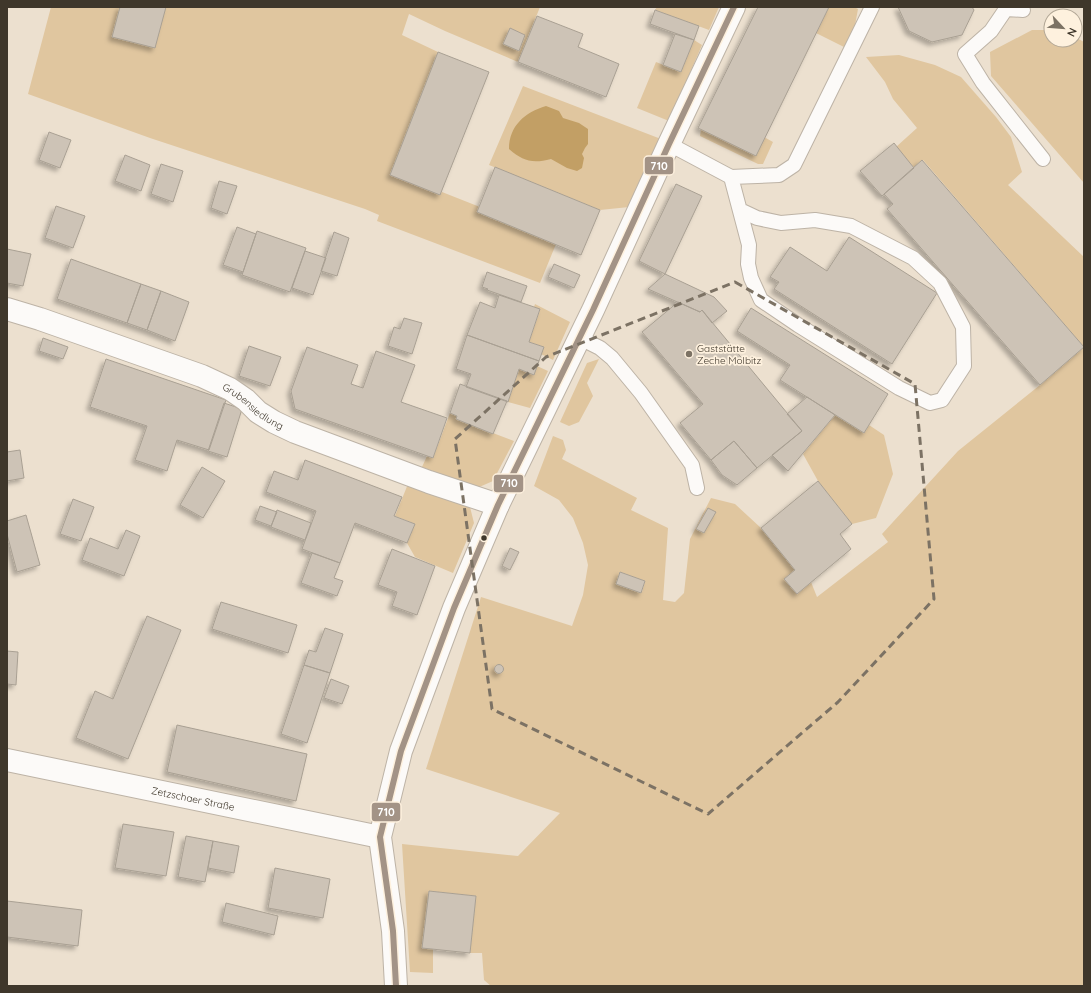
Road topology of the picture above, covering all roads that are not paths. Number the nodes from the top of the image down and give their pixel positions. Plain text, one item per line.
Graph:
1 (734, 7) edge
2 (872, 7) edge
3 (1006, 8) edge
4 (1023, 10) dead end
5 (669, 144) junction
6 (1043, 159) dead end
7 (731, 177) junction
8 (740, 210) junction
9 (7, 309) edge
10 (580, 338) junction
11 (697, 488) dead end
12 (498, 505) junction
13 (7, 760) edge
14 (380, 838) junction
15 (396, 986) edge

1 - 5 street
2 - 7 lane
3 - 4 lane
3 - 6 lane
5 - 7 lane
5 - 10 street
7 - 8 lane
8 - 8 lane
9 - 12 street, Grubensiedlung
10 - 11 lane
10 - 12 street
12 - 14 street
13 - 14 street, Zetzschaer Straße
14 - 15 street

